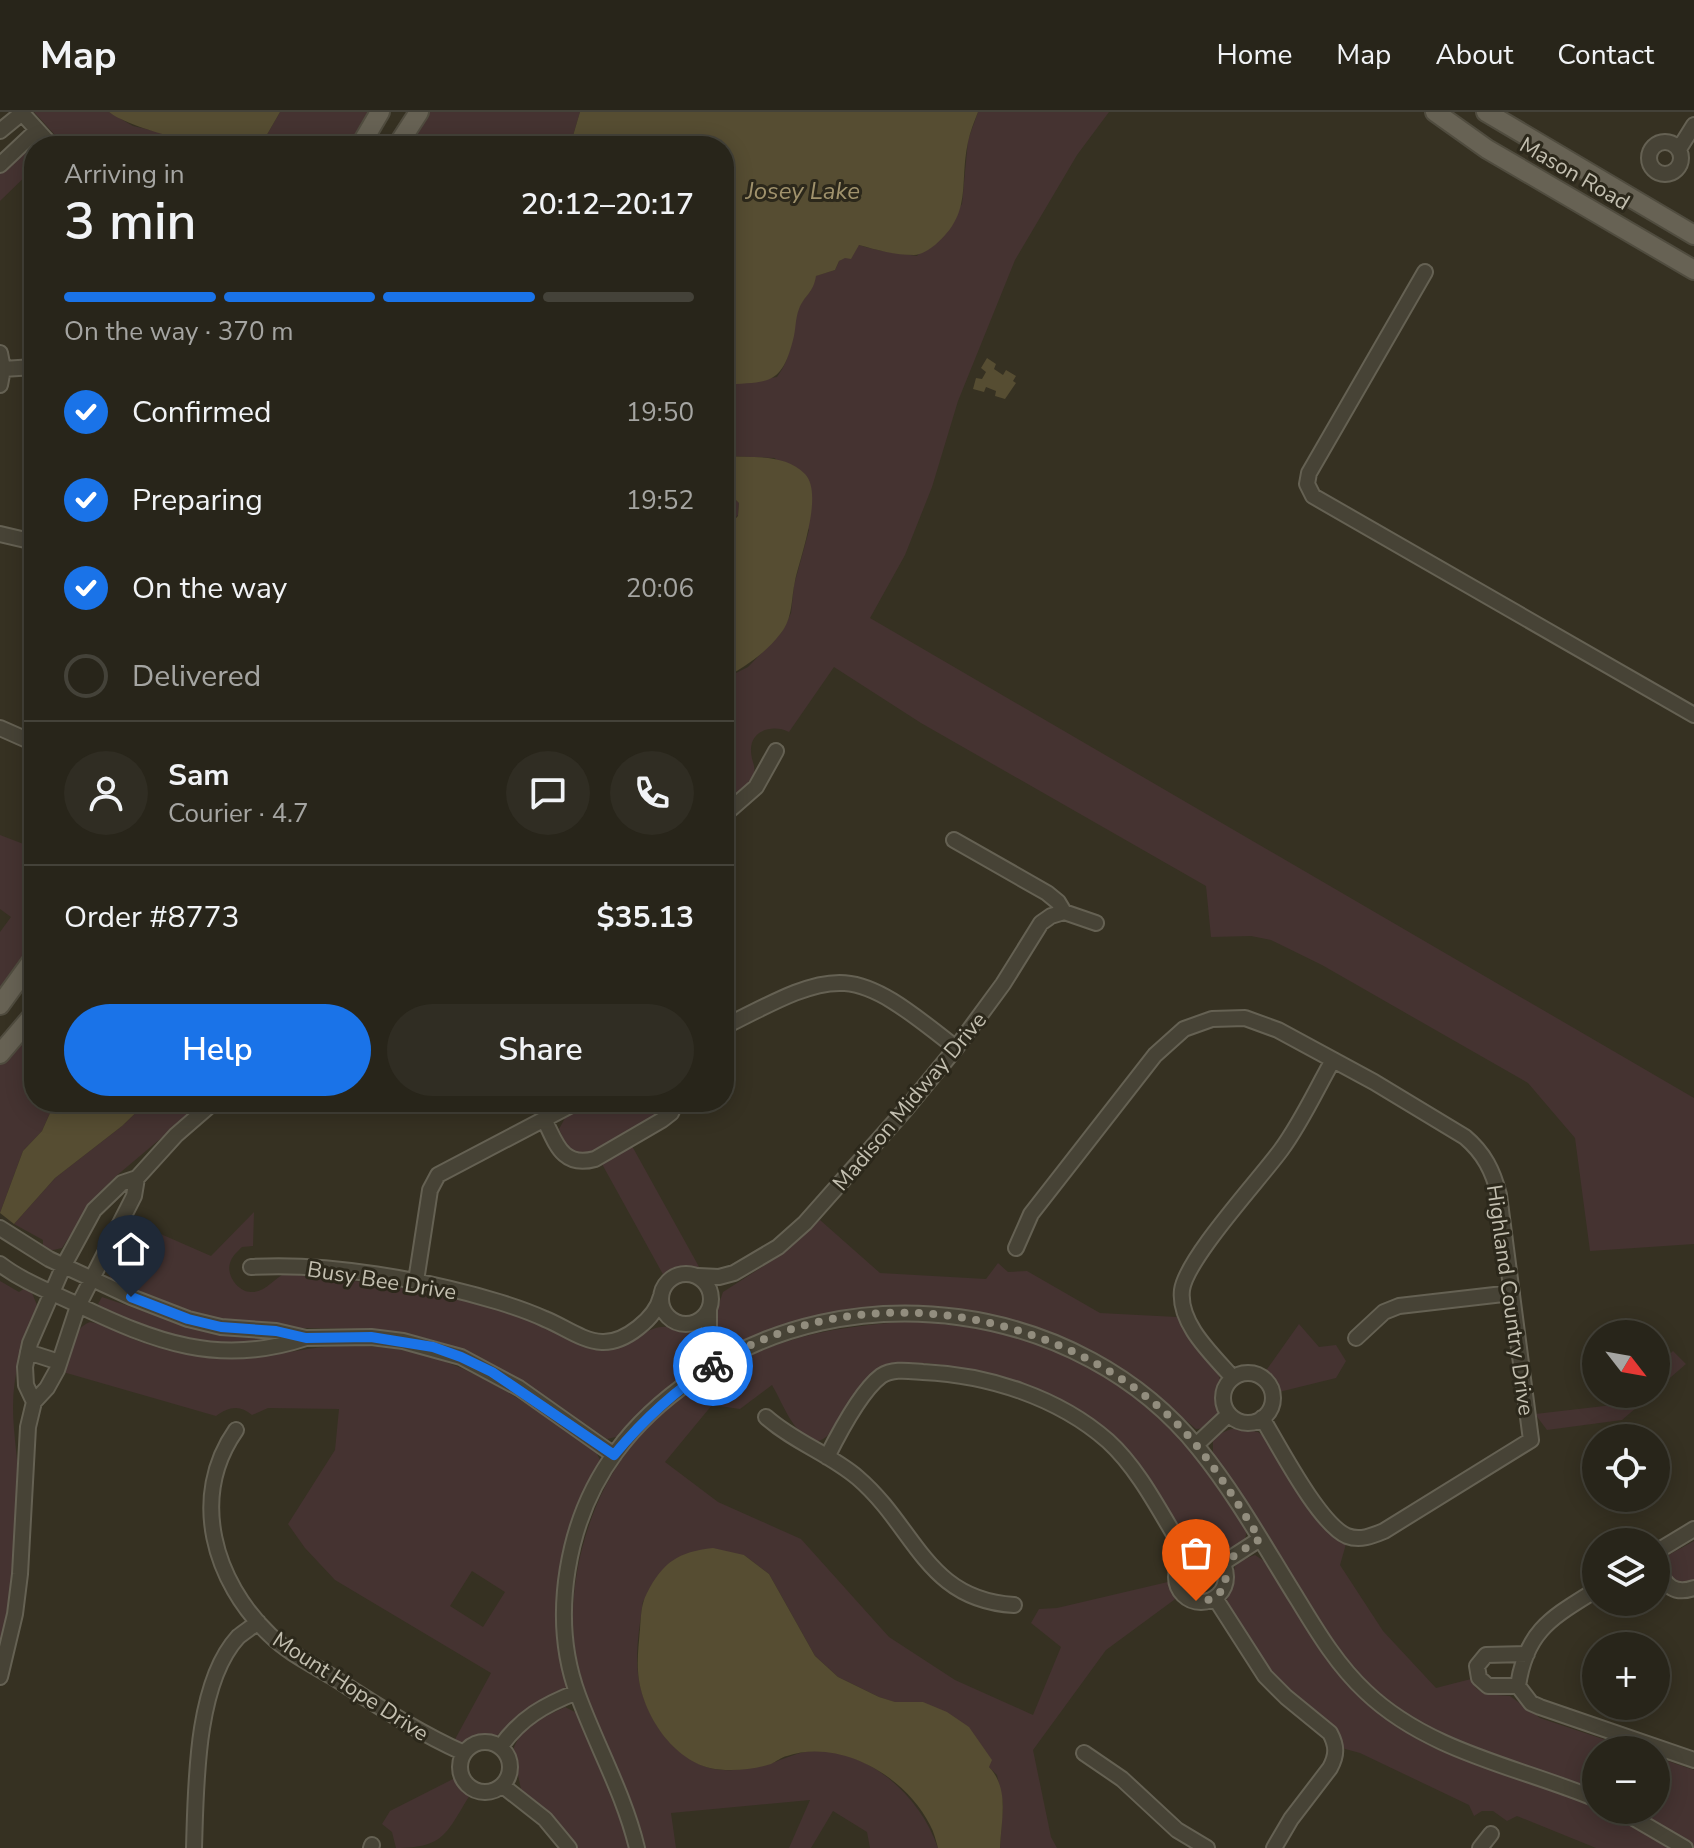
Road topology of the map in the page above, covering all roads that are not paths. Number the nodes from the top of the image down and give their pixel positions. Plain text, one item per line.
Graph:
1 (380, 112) edge
2 (419, 112) edge
3 (1435, 112) edge
4 (1486, 112) edge
5 (21, 113) edge
6 (1458, 118) edge
7 (1694, 125) edge
8 (0, 131) edge
9 (36, 131) junction
10 (31, 136) edge
11 (41, 136) edge
12 (366, 136) edge
13 (403, 136) edge
14 (24, 142) edge
15 (1679, 149) dead end
16 (0, 165) edge
17 (1694, 235) edge
18 (1694, 270) edge
19 (1425, 272) dead end
20 (1, 361) edge
21 (24, 365) edge
22 (0, 385) edge
23 (0, 534) edge
24 (24, 540) edge
25 (1694, 715) edge
26 (0, 728) edge
27 (24, 739) edge
28 (776, 751) dead end
29 (734, 806) edge
30 (954, 840) dead end
31 (1064, 912) junction
32 (1096, 923) dead end
33 (24, 972) edge
34 (0, 1005) edge
35 (734, 1022) edge
36 (24, 1026) edge
37 (956, 1048) junction
38 (0, 1054) edge
39 (1333, 1060) junction
40 (202, 1112) edge
41 (558, 1112) edge
42 (671, 1112) edge
43 (544, 1119) junction
44 (137, 1178) junction
45 (94, 1210) junction
46 (118, 1226) junction
47 (0, 1228) edge
48 (1016, 1248) dead end
49 (0, 1264) edge
50 (64, 1265) junction
51 (251, 1267) dead end
52 (734, 1273) junction
53 (698, 1276) junction
54 (92, 1278) junction
55 (416, 1281) junction
56 (51, 1293) junction
57 (1512, 1293) junction
58 (661, 1296) junction
59 (78, 1306) junction
60 (710, 1306) junction
61 (643, 1323) junction
62 (679, 1323) junction
63 (306, 1338) junction
64 (1356, 1338) dead end
65 (709, 1341) junction
66 (28, 1352) junction
67 (721, 1361) junction
68 (59, 1362) junction
69 (1233, 1378) junction
70 (34, 1402) junction
71 (1229, 1414) junction
72 (766, 1417) dead end
73 (1262, 1418) junction
74 (236, 1430) dead end
75 (1196, 1445) junction
76 (614, 1455) junction
77 (827, 1457) junction
78 (1694, 1529) edge
79 (1260, 1539) junction
80 (1670, 1544) edge
81 (1187, 1556) junction
82 (1223, 1563) junction
83 (1670, 1587) edge
84 (1694, 1588) edge
85 (1215, 1598) junction
86 (1582, 1599) edge
87 (1014, 1605) dead end
88 (258, 1622) junction
89 (1527, 1654) junction
90 (0, 1677) edge
91 (1518, 1686) junction
92 (577, 1692) junction
93 (501, 1746) junction
94 (464, 1753) junction
95 (1084, 1753) dead end
96 (1694, 1760) edge
97 (503, 1786) junction
98 (1582, 1794) edge
99 (1644, 1824) edge
100 (1491, 1834) dead end
101 (194, 1848) edge
102 (569, 1848) edge
103 (637, 1848) edge
104 (1207, 1848) edge
105 (1274, 1848) edge
106 (1480, 1848) edge
107 (1685, 1848) edge

1 - 12 main road
2 - 13 main road
3 - 6 main road, Mason Road
4 - 17 main road, Mason Road
5 - 8 street
5 - 9 street
6 - 18 main road, Mason Road
7 - 15 street
9 - 10 street
9 - 11 street
14 - 16 street
19 - 25 street
20 - 21 street
20 - 22 street
23 - 24 street
26 - 27 street
28 - 29 street
30 - 31 street
31 - 32 street
31 - 37 street, Madison Midway Drive
33 - 34 main road
35 - 37 street
36 - 38 main road
37 - 52 street, Madison Midway Drive
39 - 48 street, Highland Country Drive
39 - 57 street, Highland Country Drive
39 - 69 street
40 - 44 street
41 - 43 street
42 - 43 street
43 - 55 street
44 - 45 street
44 - 46 street
45 - 46 street
45 - 50 street
46 - 54 street
47 - 50 street
49 - 56 street
50 - 54 street
50 - 56 street
51 - 55 street, Busy Bee Drive
52 - 53 street, Madison Midway Drive
52 - 60 street, Madison Midway Drive
53 - 58 street
53 - 60 street
54 - 59 street
54 - 63 street
55 - 61 street, Busy Bee Drive
56 - 59 street
56 - 66 street
57 - 64 street
57 - 73 street, Highland Country Drive
58 - 61 street
58 - 62 street
59 - 63 street
59 - 68 street
60 - 62 street
60 - 65 street
61 - 62 street, Busy Bee Drive
62 - 65 street
63 - 76 street
65 - 67 street
66 - 68 street
66 - 70 street
67 - 75 street
67 - 76 street
68 - 70 street
69 - 71 street
69 - 73 street
70 - 90 street
71 - 73 street
71 - 75 street
72 - 77 street
74 - 88 street, Mount Hope Drive
75 - 79 street
76 - 92 street
77 - 81 street
77 - 87 street
78 - 80 street
79 - 82 street
79 - 98 street
81 - 82 street
81 - 85 street
82 - 85 street
83 - 84 street
85 - 105 street
86 - 89 street
88 - 94 street, Mount Hope Drive
88 - 101 street
89 - 91 street
89 - 91 street
91 - 96 street
92 - 93 street
92 - 103 street
93 - 94 street
93 - 97 street
94 - 97 street
95 - 104 street
97 - 102 street
99 - 107 street
100 - 106 street

